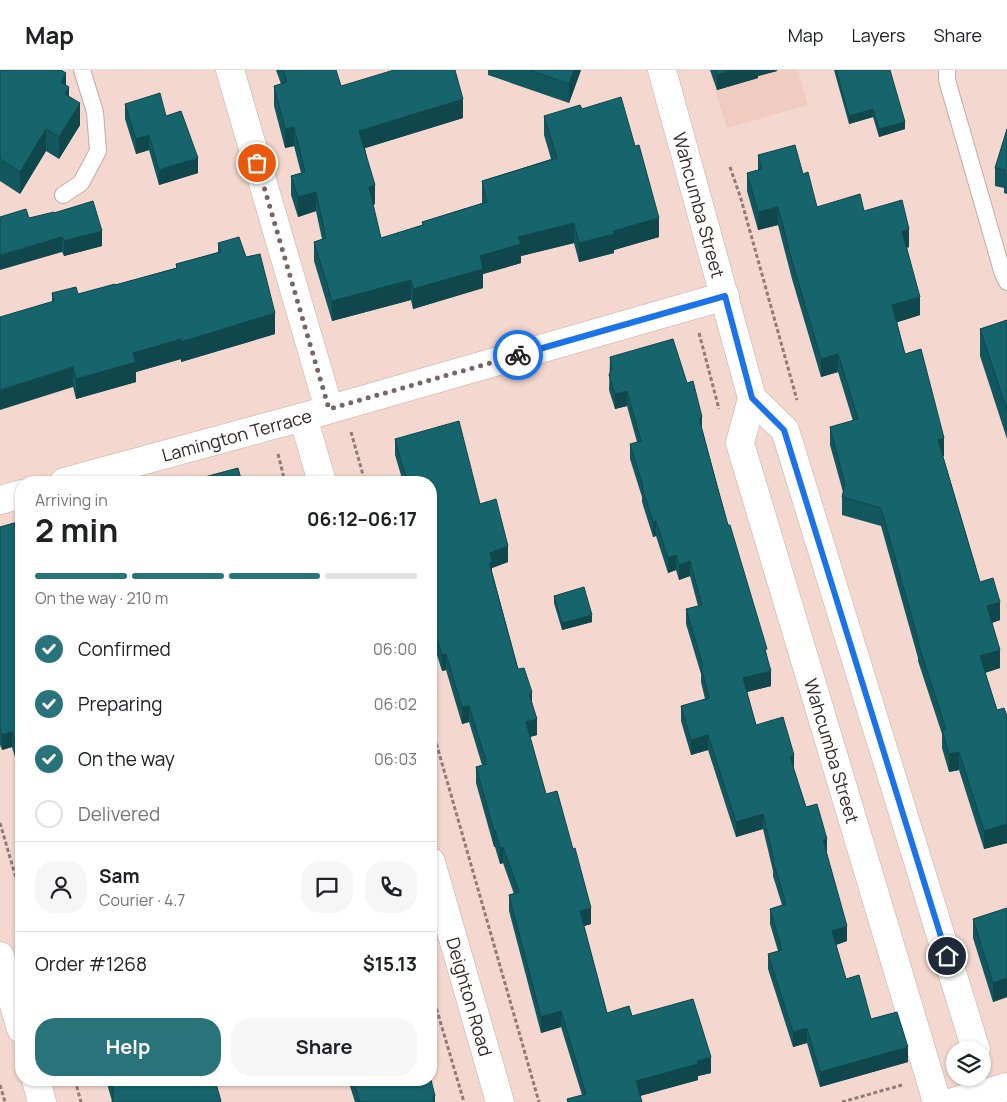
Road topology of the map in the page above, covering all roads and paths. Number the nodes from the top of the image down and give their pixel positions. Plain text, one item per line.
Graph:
1 (82, 70) edge
2 (230, 70) edge
3 (662, 70) edge
4 (947, 70) edge
5 (63, 195) dead end
6 (1007, 282) edge
7 (725, 296) junction
8 (752, 398) junction
9 (329, 409) junction
10 (303, 417) junction
11 (349, 427) dead end
12 (276, 447) dead end
13 (86, 476) edge
14 (284, 476) edge
15 (320, 476) edge
16 (362, 476) edge
17 (15, 496) edge
18 (0, 500) edge
19 (437, 746) edge
20 (0, 823) edge
21 (15, 874) edge
22 (437, 883) edge
23 (0, 956) edge
24 (15, 1008) edge
25 (437, 1010) edge
26 (973, 1041) edge
27 (904, 1084) dead end
28 (993, 1084) edge
29 (0, 1085) edge
30 (38, 1086) edge
31 (77, 1086) edge
32 (5, 1102) edge
33 (42, 1102) edge
34 (81, 1102) edge
35 (464, 1102) edge
36 (500, 1102) edge
37 (539, 1102) edge
38 (842, 1102) edge
39 (937, 1102) edge
40 (953, 1102) edge

1 - 5 lane
2 - 9 street
3 - 7 street, Wahcumba Street
4 - 6 lane
7 - 8 street, Wahcumba Street
7 - 9 street, Lamington Terrace
8 - 26 street
8 - 39 street, Wahcumba Street
9 - 10 street, Lamington Terrace
10 - 13 street, Lamington Terrace
10 - 15 street
11 - 16 path
12 - 14 path
17 - 18 street
19 - 37 path
20 - 21 path
22 - 36 street, Deighton Road
23 - 24 street
25 - 35 path
27 - 38 path
28 - 40 street
29 - 32 path
30 - 33 street
31 - 34 path

